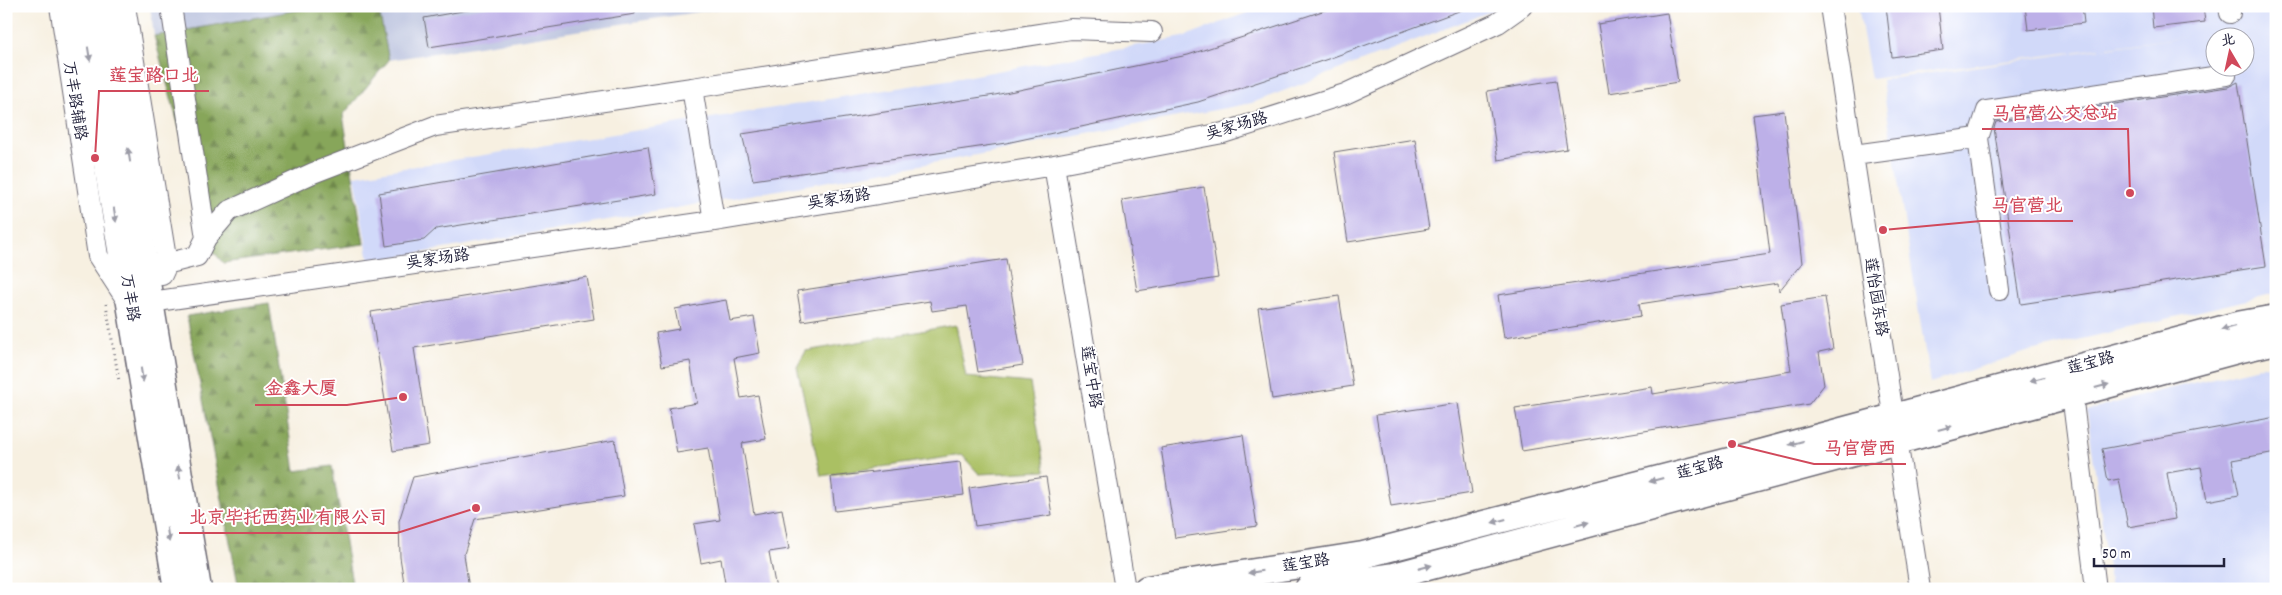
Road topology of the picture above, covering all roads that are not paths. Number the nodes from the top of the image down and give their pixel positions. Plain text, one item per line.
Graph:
1 (60, 6) edge
2 (81, 6) edge
3 (105, 6) edge
4 (125, 6) edge
5 (171, 6) edge
6 (1522, 6) edge
7 (1830, 6) edge
8 (1152, 32) dead end
9 (2206, 78) edge
10 (692, 88) junction
11 (1978, 138) junction
12 (1854, 155) junction
13 (1054, 165) junction
14 (714, 221) junction
15 (206, 238) junction
16 (156, 267) junction
17 (1999, 290) dead end
18 (140, 303) junction
19 (2276, 318) edge
20 (2276, 341) edge
21 (2072, 394) junction
22 (1896, 429) junction
23 (177, 589) edge
24 (198, 589) edge
25 (1125, 589) edge
26 (1147, 589) edge
27 (1308, 589) edge
28 (1920, 589) edge
29 (2096, 589) edge

1 - 18 street, 万丰路辅路
2 -> 18 main road, 万丰路
16 -> 3 main road, 万丰路
4 - 16 street
5 - 15 street
6 - 13 street, 吴家场路
7 - 12 street, 莲怡园东路
8 - 10 street
9 - 11 street
10 - 14 street
10 - 15 street
11 - 12 street
11 - 17 street
12 - 22 street, 莲怡园东路
13 - 14 street, 吴家场路
13 - 25 street, 莲宝中路
14 - 18 street, 吴家场路
15 - 16 street
16 - 18 main road, 万丰路
18 -> 23 main road, 万丰路
24 -> 18 main road, 万丰路
19 -> 22 main road, 莲宝路
21 -> 20 main road, 莲宝路
22 -> 21 main road, 莲宝路
21 - 29 street
22 -> 26 main road, 莲宝路
27 -> 22 main road, 莲宝路
22 - 28 street, 莲怡园东路

